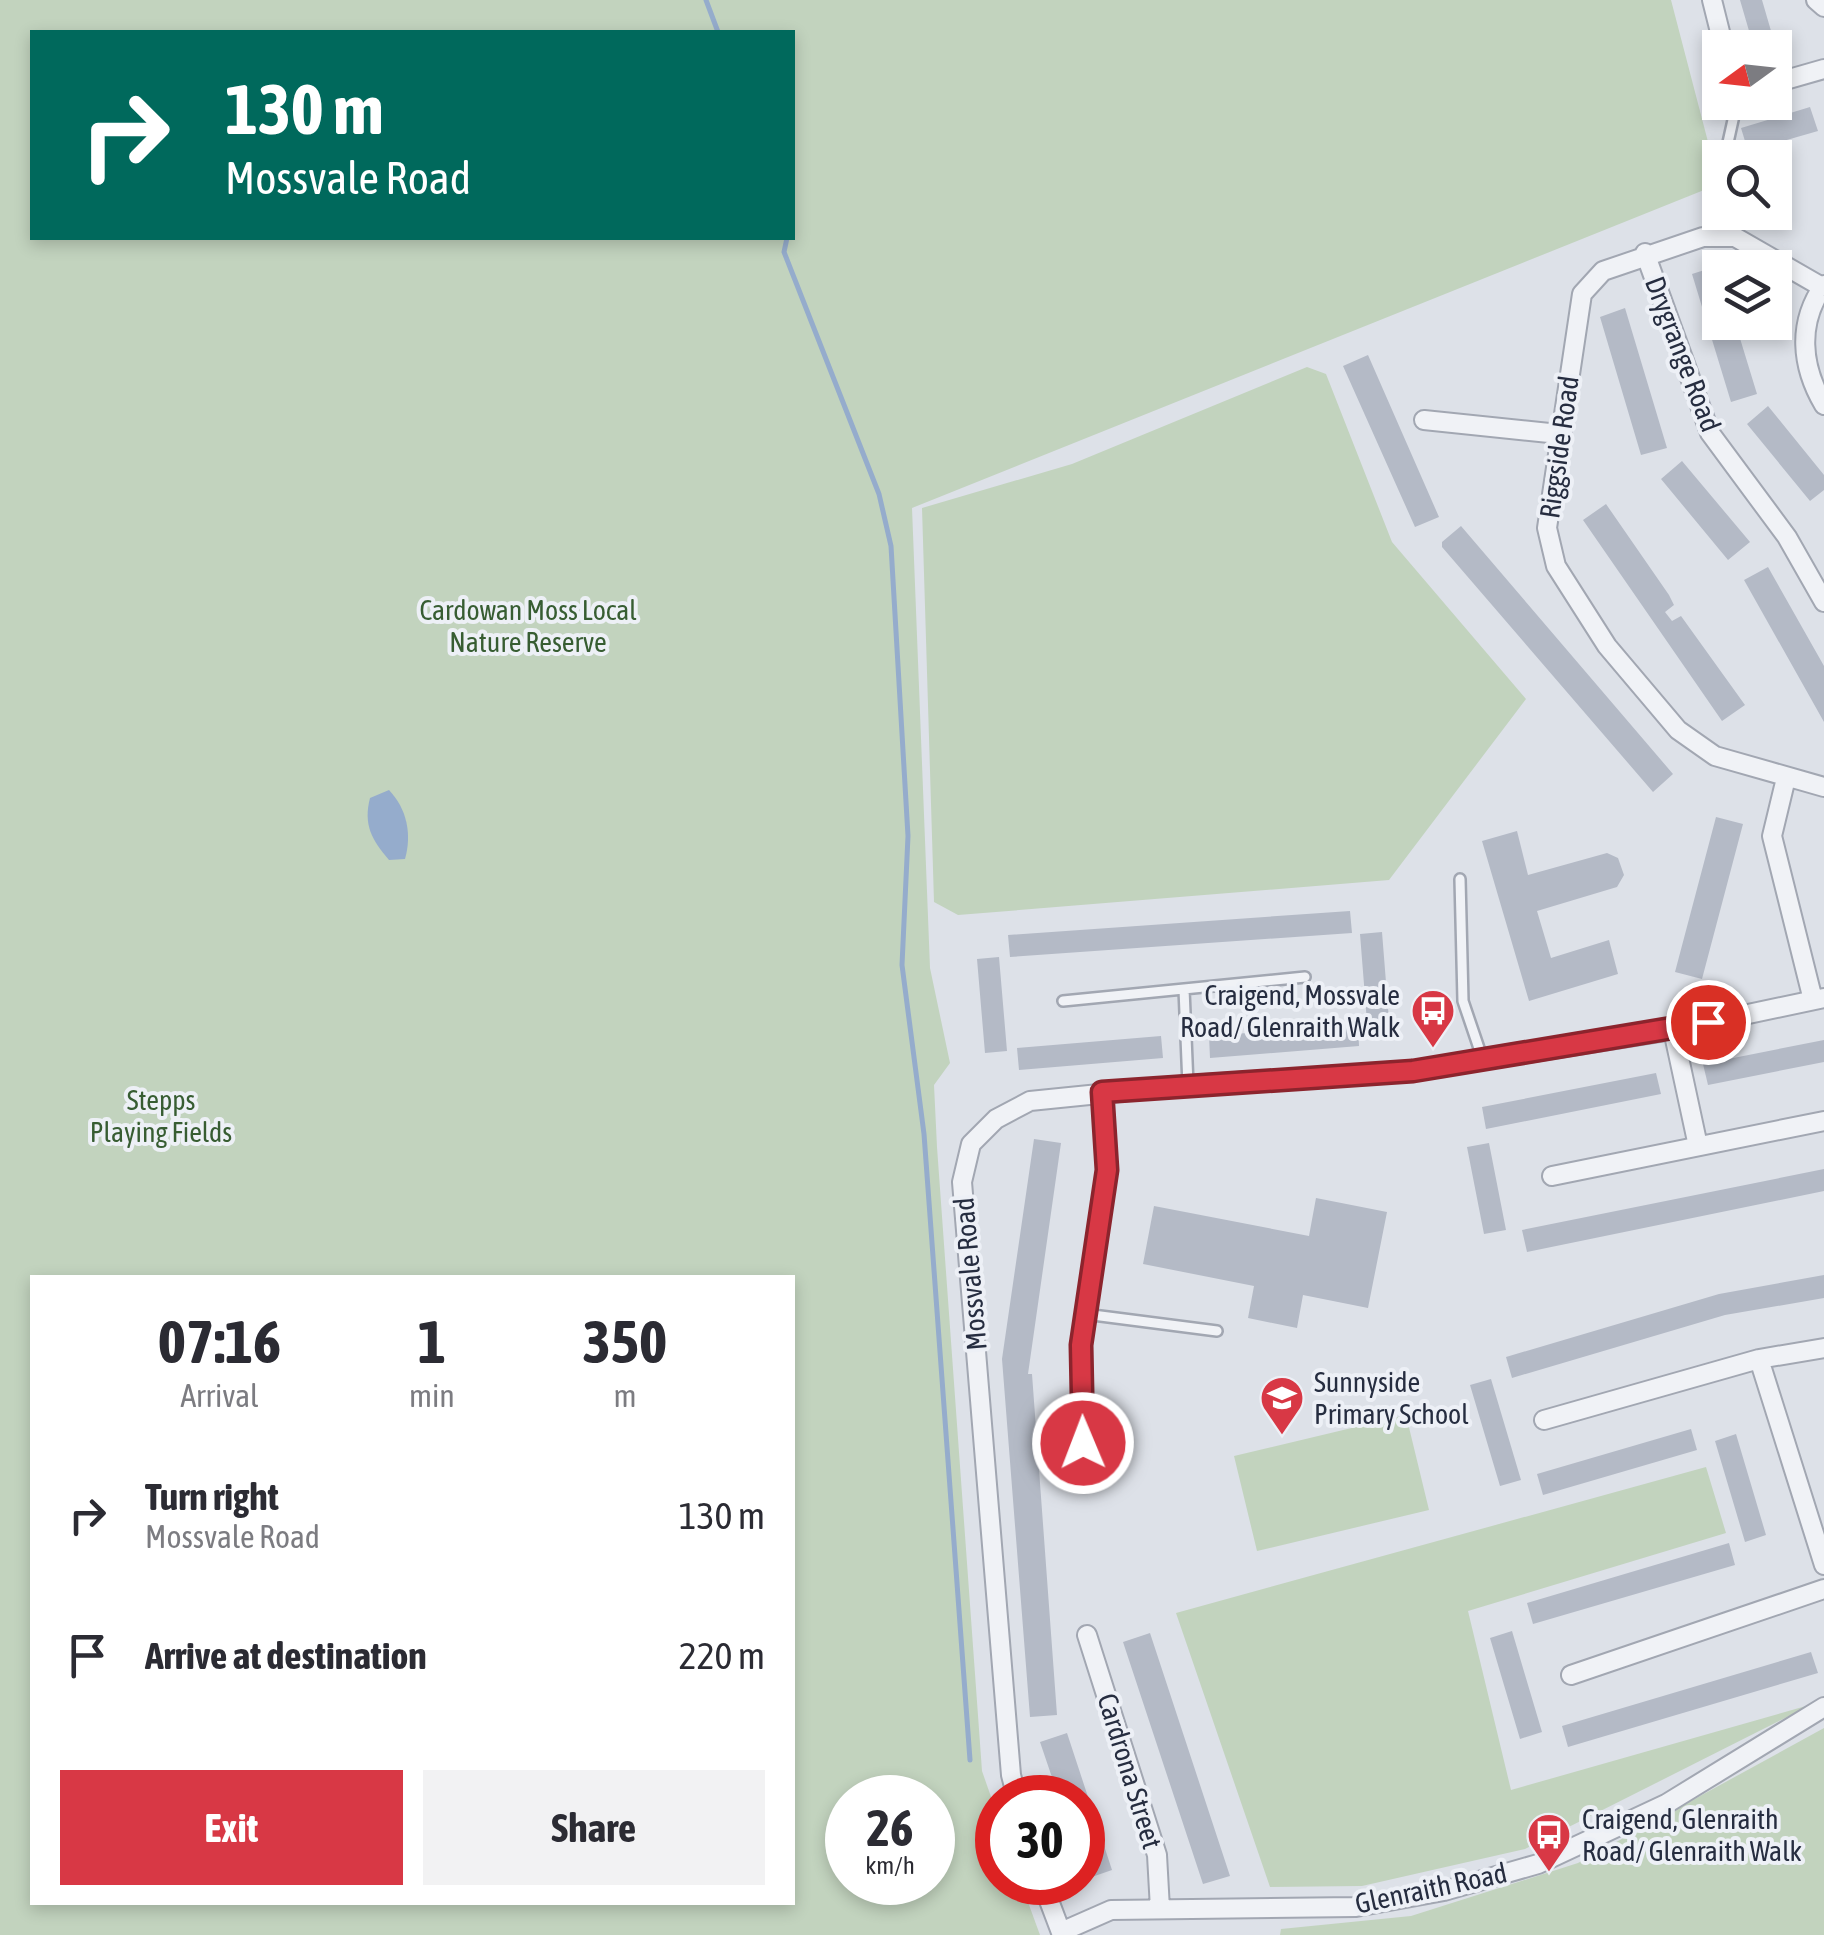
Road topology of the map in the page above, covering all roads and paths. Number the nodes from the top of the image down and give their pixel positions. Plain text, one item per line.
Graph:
1 (1712, 0) edge
2 (1816, 0) edge
3 (1824, 7) edge
4 (1720, 30) edge
5 (1824, 70) edge
6 (1792, 78) edge
7 (1645, 253) junction
8 (1823, 286) edge
9 (1824, 405) edge
10 (1424, 420) dead end
11 (1559, 434) junction
12 (1824, 602) edge
13 (1786, 778) junction
14 (1824, 787) edge
15 (1460, 879) dead end
16 (1305, 976) dead end
17 (1184, 989) junction
18 (1818, 999) edge
19 (1064, 1001) dead end
20 (1673, 1030) junction
21 (1483, 1060) junction
22 (1188, 1085) junction
23 (1102, 1092) junction
24 (1824, 1121) edge
25 (1698, 1146) junction
26 (1552, 1176) dead end
27 (1085, 1314) junction
28 (1217, 1330) dead end
29 (1824, 1348) edge
30 (1758, 1359) junction
31 (1544, 1420) dead end
32 (1083, 1443) dead end
33 (1824, 1564) edge
34 (1824, 1589) edge
35 (1087, 1635) dead end
36 (1570, 1675) dead end
37 (1824, 1706) edge
38 (1012, 1775) edge
39 (1051, 1905) edge
40 (1160, 1908) junction
41 (1061, 1933) edge

1 - 4 street
2 - 3 street
5 - 6 street
7 - 8 street, Riggside Road
7 - 11 street, Riggside Road
7 - 12 street, Drygrange Road
8 - 9 street
10 - 11 street
11 - 13 street, Riggside Road
13 - 14 street, Riggside Road
13 - 18 street
15 - 21 lane
16 - 17 lane
17 - 19 lane
17 - 22 lane
18 - 20 street, Mossvale Road
20 - 21 street, Mossvale Road
20 - 25 street
21 - 22 street, Mossvale Road
22 - 23 street, Mossvale Road
23 - 27 street
23 - 38 street, Mossvale Road
24 - 25 street
25 - 26 street
27 - 28 lane
27 - 32 street
29 - 30 street
30 - 31 street
30 - 33 street
34 - 36 street
35 - 40 street, Cardrona Street
37 - 40 street, Glenraith Road
39 - 41 street
40 - 41 street, Glenraith Road

